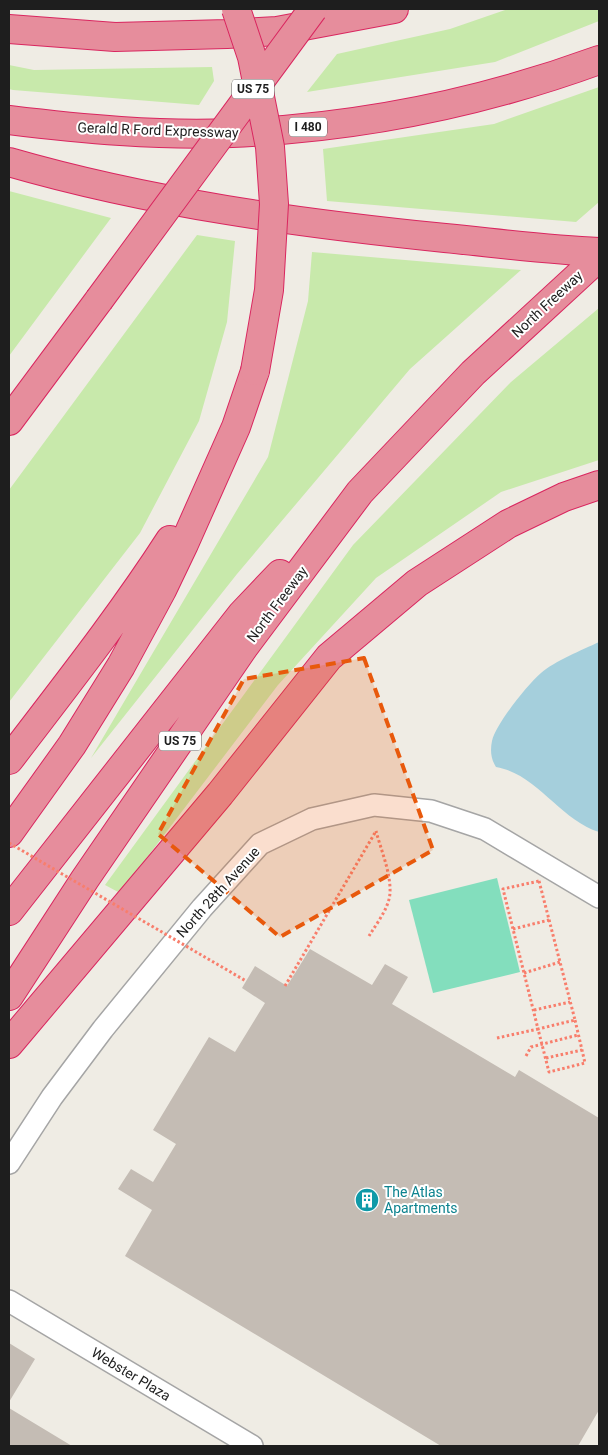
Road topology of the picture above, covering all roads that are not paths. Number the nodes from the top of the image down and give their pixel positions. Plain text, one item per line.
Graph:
1 (236, 9) edge
2 (313, 9) edge
3 (394, 9) edge
4 (9, 29) edge
5 (599, 60) edge
6 (9, 120) edge
7 (9, 162) edge
8 (599, 252) edge
9 (599, 256) edge
10 (9, 420) edge
11 (218, 465) junction
12 (599, 485) edge
13 (360, 492) junction
14 (9, 760) edge
15 (9, 833) edge
16 (599, 897) edge
17 (9, 911) edge
18 (9, 996) edge
19 (9, 1044) edge
20 (9, 1163) edge
21 (9, 1301) edge
22 (252, 1446) edge

1 - 11 highway, bridge
2 - 10 highway, US 75, bridge
3 - 4 highway
5 - 6 highway, Gerald R Ford Expressway / I 480
7 - 8 highway
9 - 13 highway, North Freeway / US 75
11 - 14 highway
11 - 15 highway
12 - 19 highway
13 - 17 highway
13 - 18 highway, North Freeway / US 75
16 - 20 street, North 28th Avenue
21 - 22 street, Webster Plaza

